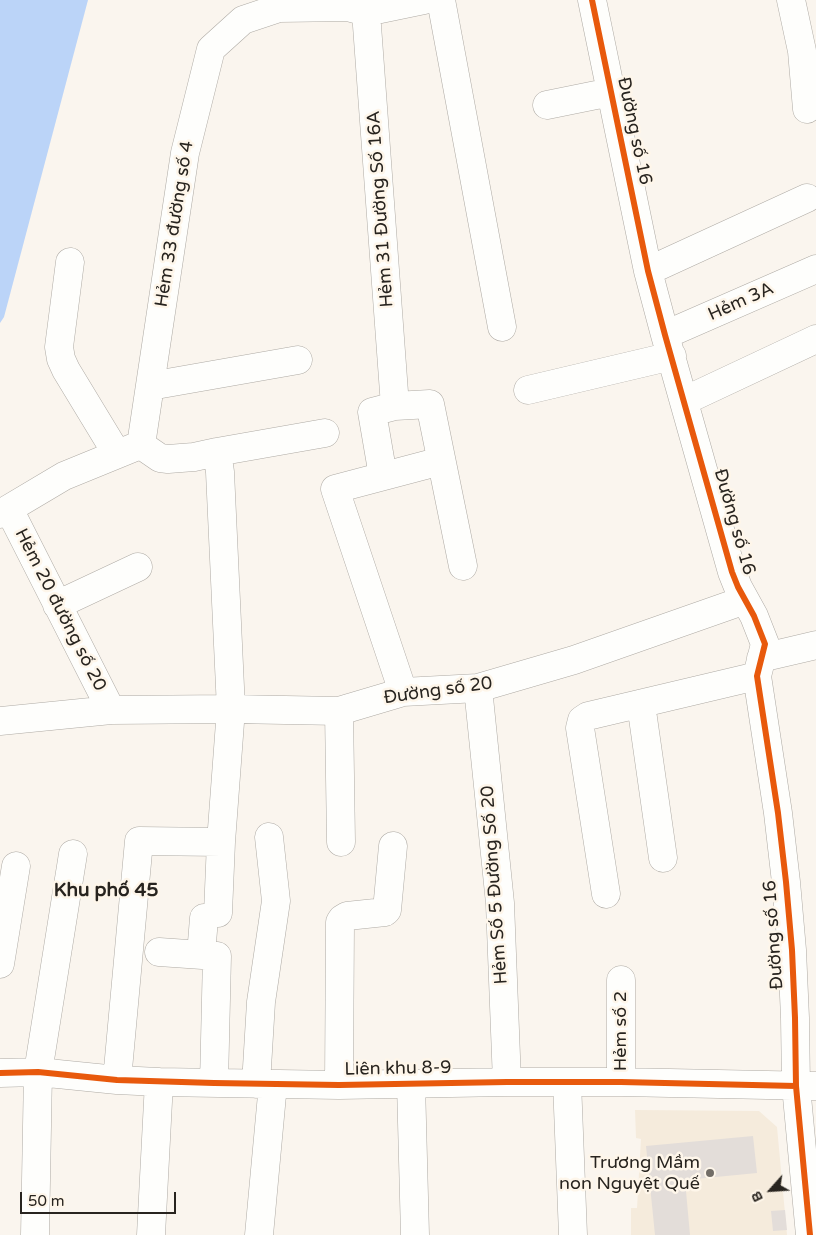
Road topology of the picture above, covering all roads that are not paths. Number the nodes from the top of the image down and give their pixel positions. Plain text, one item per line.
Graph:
1 (441, 0) edge
2 (592, 0) edge
3 (791, 0) edge
4 (415, 1) edge
5 (278, 4) edge
6 (353, 6) edge
7 (611, 92) junction
8 (547, 105) dead end
9 (807, 109) dead end
10 (807, 198) dead end
11 (70, 262) dead end
12 (816, 269) edge
13 (648, 270) junction
14 (502, 328) dead end
15 (816, 339) edge
16 (668, 346) junction
17 (298, 360) dead end
18 (150, 386) junction
19 (528, 390) dead end
20 (684, 401) junction
21 (395, 406) junction
22 (325, 433) dead end
23 (129, 450) junction
24 (217, 452) junction
25 (441, 460) junction
26 (383, 476) junction
27 (4, 511) edge
28 (463, 566) dead end
29 (138, 568) dead end
30 (745, 600) junction
31 (57, 606) junction
32 (816, 645) edge
33 (759, 667) junction
34 (478, 688) junction
35 (402, 692) junction
36 (641, 704) junction
37 (231, 709) junction
38 (111, 710) junction
39 (339, 711) junction
40 (0, 721) edge
41 (269, 837) dead end
42 (221, 842) junction
43 (342, 842) dead end
44 (393, 846) dead end
45 (73, 854) dead end
46 (663, 858) dead end
47 (16, 866) dead end
48 (606, 894) dead end
49 (158, 952) dead end
50 (201, 955) junction
51 (0, 964) edge
52 (621, 980) dead end
53 (38, 1072) junction
54 (0, 1073) edge
55 (117, 1080) junction
56 (158, 1082) junction
57 (507, 1082) junction
58 (568, 1082) junction
59 (621, 1082) junction
60 (214, 1083) junction
61 (264, 1084) junction
62 (411, 1084) junction
63 (339, 1085) junction
64 (806, 1086) edge
65 (811, 1184) edge
66 (812, 1234) edge
67 (35, 1235) edge
68 (151, 1235) edge
69 (259, 1235) edge
70 (415, 1235) edge
71 (573, 1235) edge

1 - 14 street
2 - 7 street, Đường số 16
3 - 9 street
4 - 6 street
5 - 6 street
5 - 18 street, Hẻm 33 đường số 4
6 - 21 street, Hẻm 31 Đường Số 16A
7 - 8 street
7 - 13 street, Đường số 16
10 - 13 street
11 - 23 street
12 - 16 street, Hẻm 3A
13 - 16 street, Đường số 16
15 - 20 street
16 - 19 street, Hẻm 3A
16 - 20 street, Đường số 16
17 - 18 street
18 - 23 street, Hẻm 33 đường số 4
20 - 30 street, Đường số 16
21 - 25 street
21 - 26 street
22 - 24 street
23 - 24 street
23 - 27 street
24 - 37 street
25 - 26 street
25 - 28 street
26 - 35 street
27 - 31 street, Hẻm 20 đường số 20
29 - 31 street
30 - 33 street, Đường số 16
30 - 34 street, Đường số 20
31 - 38 street, Hẻm 20 đường số 20
32 - 33 street
33 - 36 street
33 - 64 street, Đường số 16
34 - 35 street, Đường số 20
34 - 57 street, Hẻm Số 5 Đường Số 20
35 - 39 street, Đường số 20
36 - 46 street
36 - 48 street
37 - 38 street, Đường số 20
37 - 39 street, Đường số 20
37 - 42 street
38 - 40 street, Đường số 20
39 - 43 street
41 - 61 street
42 - 50 street
42 - 55 street
44 - 63 street
45 - 53 street
47 - 51 street
49 - 50 street
50 - 60 street
52 - 59 street, Hẻm số 2
53 - 54 street, Liên khu 8-9
53 - 55 street, Liên khu 8-9
53 - 67 street
55 - 56 street, Liên khu 8-9
56 - 60 street, Liên khu 8-9
56 - 68 street
57 - 58 street, Liên khu 8-9
57 - 62 street, Liên khu 8-9
58 - 59 street, Liên khu 8-9
58 - 71 street
59 - 64 street, Liên khu 8-9
60 - 61 street, Liên khu 8-9
61 - 63 street, Liên khu 8-9
61 - 69 street
62 - 63 street, Liên khu 8-9
62 - 70 street
64 - 65 street, Đường số 16
65 - 66 street, Đường số 16

